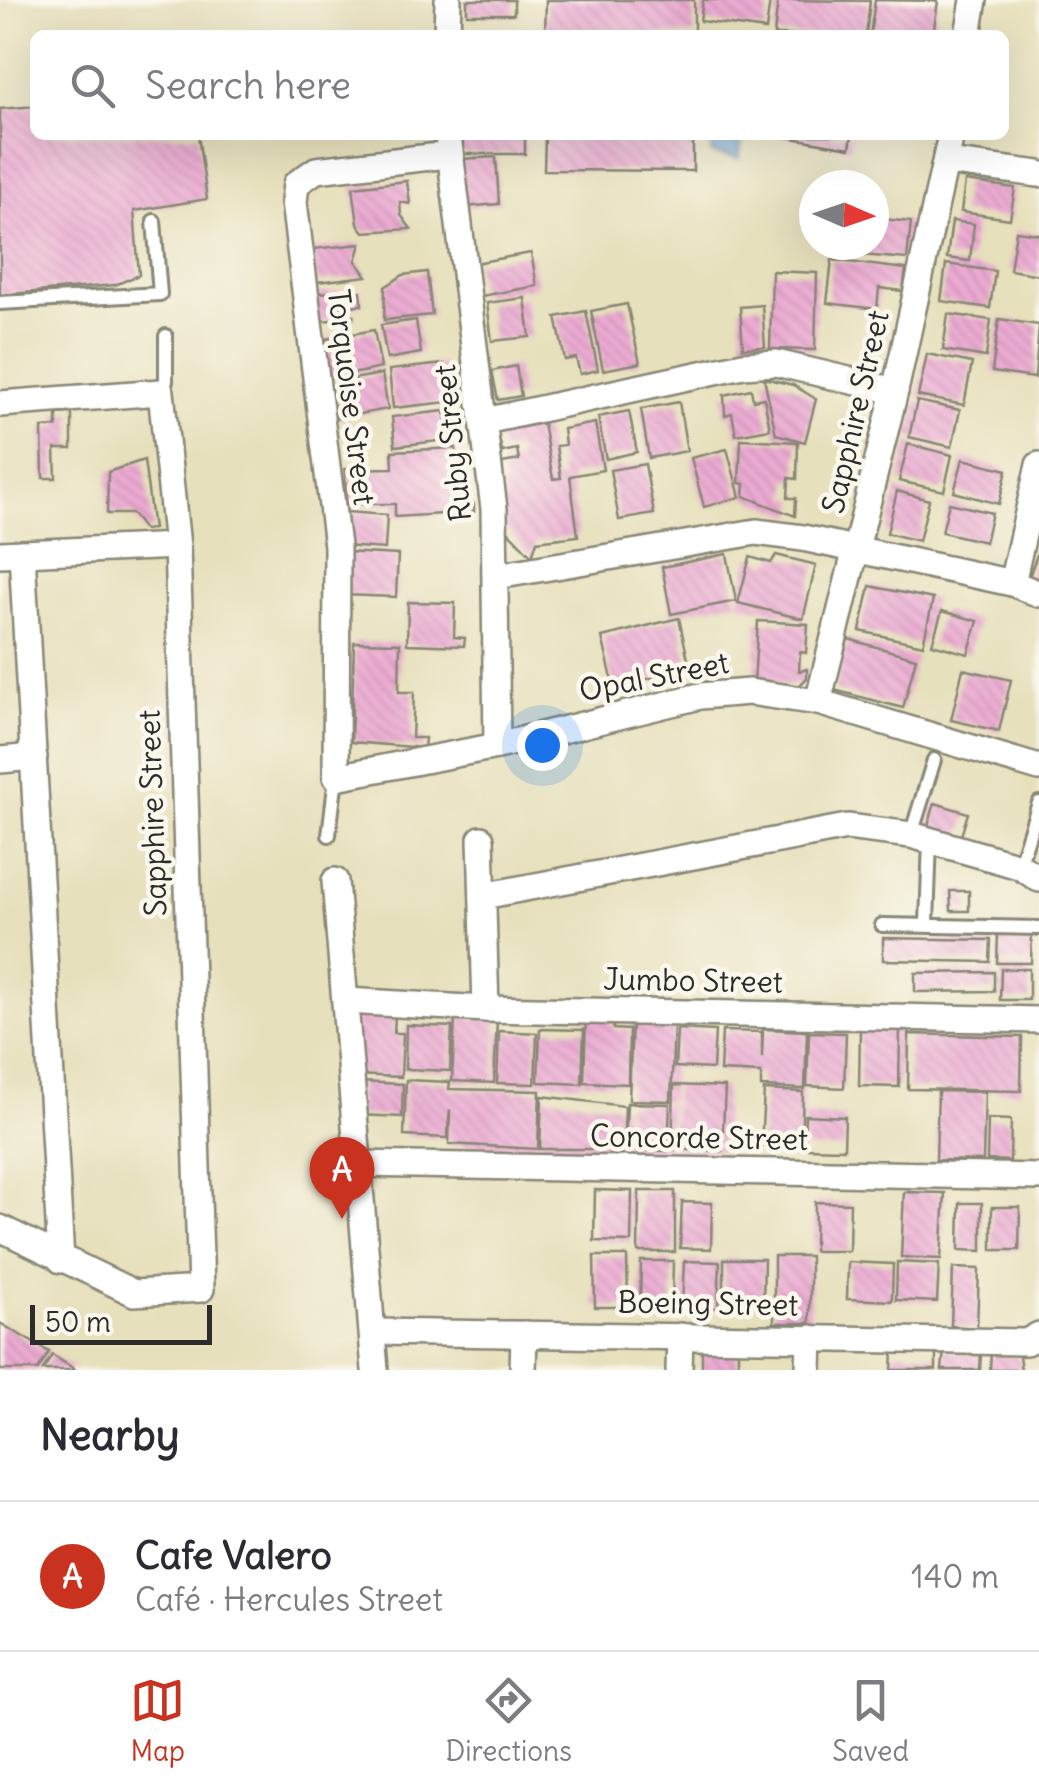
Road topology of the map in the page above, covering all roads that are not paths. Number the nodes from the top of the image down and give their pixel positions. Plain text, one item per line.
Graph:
1 (448, 0) edge
2 (974, 0) edge
3 (447, 30) edge
4 (969, 30) edge
5 (950, 140) edge
6 (448, 145) edge
7 (946, 162) junction
8 (1039, 174) edge
9 (154, 221) dead end
10 (0, 304) edge
11 (166, 336) dead end
12 (160, 392) junction
13 (895, 392) junction
14 (0, 404) edge
15 (485, 422) junction
16 (1039, 465) edge
17 (177, 546) junction
18 (857, 550) junction
19 (11, 553) edge
20 (497, 576) junction
21 (1012, 583) junction
22 (1039, 594) edge
23 (818, 702) junction
24 (498, 746) junction
25 (34, 757) junction
26 (0, 760) edge
27 (934, 760) dead end
28 (1039, 768) edge
29 (336, 777) junction
30 (1039, 803) edge
31 (328, 835) dead end
32 (920, 838) junction
33 (481, 839) dead end
34 (1029, 872) edge
35 (336, 881) dead end
36 (483, 896) junction
37 (927, 923) junction
38 (882, 924) dead end
39 (1039, 928) edge
40 (346, 1001) junction
41 (486, 1009) junction
42 (1039, 1020) edge
43 (358, 1164) junction
44 (1039, 1176) edge
45 (0, 1228) edge
46 (61, 1260) junction
47 (375, 1332) junction
48 (524, 1334) junction
49 (1039, 1335) edge
50 (680, 1336) junction
51 (810, 1338) junction
52 (376, 1370) edge
53 (524, 1370) edge
54 (680, 1370) edge
55 (809, 1370) edge

1 - 3 street
2 - 4 street
5 - 7 street, Sapphire Street
6 - 15 street, Ruby Street
6 - 29 street, Torquoise Street
7 - 8 street
7 - 13 street, Sapphire Street
9 - 10 lane
11 - 12 lane, Sapphire Street
12 - 14 street
12 - 17 street, Sapphire Street
13 - 15 street
13 - 18 street, Sapphire Street
15 - 20 street, Ruby Street
16 - 21 street
17 - 19 street
17 - 46 street, Sapphire Street
18 - 20 street
18 - 21 street
18 - 23 street, Sapphire Street
19 - 25 street
20 - 24 street, Ruby Street
21 - 22 street
23 - 24 street, Opal Street
23 - 28 street, Opal Street
24 - 29 street, Opal Street
25 - 26 street
25 - 46 street
27 - 32 lane
29 - 31 lane
30 - 34 lane
32 - 34 street
32 - 36 street
32 - 37 lane
33 - 36 street
35 - 40 street
36 - 41 street
37 - 38 lane
37 - 39 lane
40 - 41 street, Jumbo Street
40 - 43 street
41 - 42 street, Jumbo Street
43 - 44 street, Concorde Street
43 - 47 street
45 - 46 street
47 - 48 street, Boeing Street
47 - 52 street
48 - 50 street, Boeing Street
48 - 53 street
49 - 51 street, Boeing Street
50 - 51 street, Boeing Street
50 - 54 street
51 - 55 street

